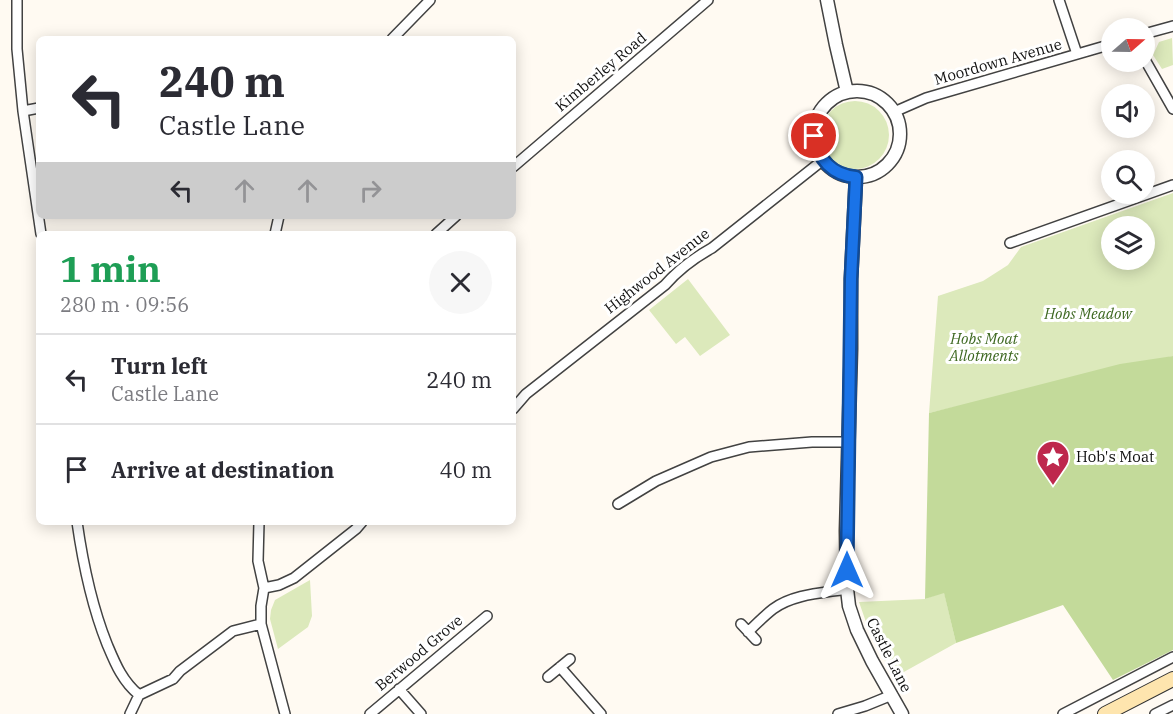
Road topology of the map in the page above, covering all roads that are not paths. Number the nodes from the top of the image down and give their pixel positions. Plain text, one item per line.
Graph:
1 (17, 0) edge
2 (430, 0) edge
3 (708, 0) edge
4 (827, 0) edge
5 (1059, 0) edge
6 (1173, 26) edge
7 (1155, 31) edge
8 (395, 36) edge
9 (1101, 47) edge
10 (1077, 54) junction
11 (1152, 72) edge
12 (847, 92) junction
13 (36, 109) edge
14 (1173, 109) edge
15 (23, 111) junction
16 (894, 112) junction
17 (823, 160) junction
18 (516, 164) edge
19 (856, 177) junction
20 (1173, 185) edge
21 (36, 200) edge
22 (453, 219) edge
23 (439, 231) edge
24 (1010, 243) dead end
25 (516, 406) edge
26 (849, 442) junction
27 (618, 504) dead end
28 (77, 525) edge
29 (259, 525) edge
30 (359, 525) edge
31 (264, 588) junction
32 (847, 589) junction
33 (487, 616) dead end
34 (261, 624) junction
35 (741, 624) dead end
36 (748, 632) junction
37 (756, 640) dead end
38 (1173, 657) edge
39 (570, 658) dead end
40 (560, 667) junction
41 (548, 677) dead end
42 (1173, 679) edge
43 (399, 689) junction
44 (139, 695) junction
45 (892, 695) junction
46 (1173, 705) edge
47 (130, 714) edge
48 (285, 714) edge
49 (370, 714) edge
50 (421, 714) edge
51 (601, 714) edge
52 (838, 714) edge
53 (902, 714) edge
54 (1063, 714) edge
55 (1105, 714) edge
56 (1155, 714) edge

1 - 15 street
2 - 8 street
3 - 18 street, Kimberley Road
4 - 12 street
5 - 10 street
6 - 7 street
9 - 10 street, Moordown Avenue
10 - 16 street, Moordown Avenue
11 - 14 street
12 - 16 street
12 - 17 street
13 - 15 street
15 - 21 street
16 - 19 street
17 - 19 street
17 - 25 street, Highwood Avenue
19 - 26 street, Castle Lane
20 - 24 street
22 - 23 street
26 - 27 street
26 - 32 street, Castle Lane
28 - 44 street
29 - 31 street
30 - 31 street
31 - 34 street
32 - 36 street
32 - 45 street, Castle Lane
33 - 43 street, Berwood Grove
34 - 44 street
34 - 48 street
35 - 36 street
36 - 37 street
38 - 54 street
39 - 40 street
40 - 41 street
40 - 51 street
42 - 55 main road
43 - 49 street, Berwood Grove
43 - 50 street
44 - 47 street
45 - 52 street
45 - 53 street, Castle Lane
46 - 56 street

